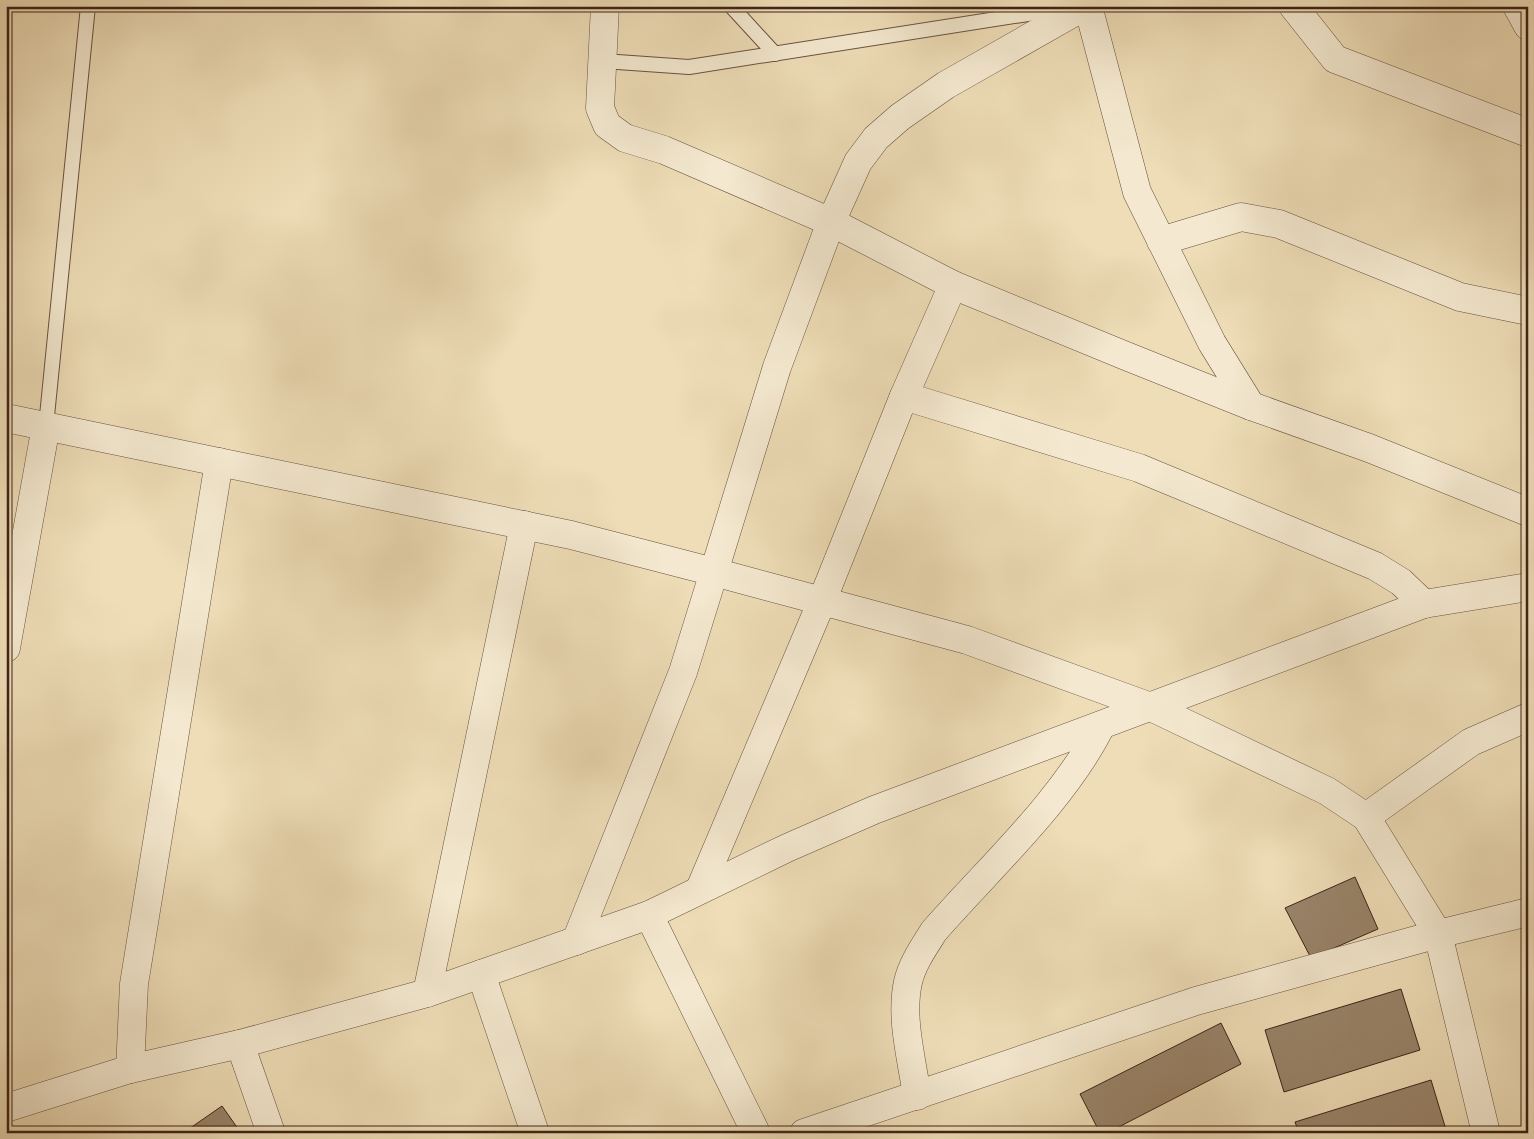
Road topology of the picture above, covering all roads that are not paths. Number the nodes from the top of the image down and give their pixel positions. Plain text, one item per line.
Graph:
1 (88, 6) edge
2 (605, 6) edge
3 (731, 6) edge
4 (1077, 6) edge
5 (1086, 6) edge
6 (1294, 6) edge
7 (1517, 6) edge
8 (1528, 26) edge
9 (775, 54) junction
10 (603, 61) junction
11 (1528, 132) edge
12 (830, 222) junction
13 (1161, 240) junction
14 (953, 285) junction
15 (1528, 311) edge
16 (904, 396) junction
17 (1251, 406) junction
18 (6, 418) edge
19 (46, 426) junction
20 (218, 462) junction
21 (1528, 512) edge
22 (524, 525) junction
23 (16, 534) edge
24 (714, 572) junction
25 (1528, 587) edge
26 (822, 601) junction
27 (1424, 604) junction
28 (6, 648) edge
29 (1151, 708) junction
30 (1528, 717) edge
31 (1101, 726) junction
32 (1366, 817) junction
33 (700, 888) junction
34 (1528, 912) edge
35 (648, 915) junction
36 (1438, 934) junction
37 (576, 941) junction
38 (481, 974) junction
39 (427, 993) junction
40 (240, 1044) junction
41 (130, 1069) junction
42 (917, 1096) junction
43 (6, 1108) edge
44 (271, 1133) edge
45 (536, 1133) edge
46 (756, 1133) edge
47 (804, 1133) edge
48 (1486, 1133) edge

1 - 19 lane
2 - 10 street
3 - 9 lane
4 - 9 lane
5 - 12 street
5 - 13 street
6 - 11 street
7 - 8 street
9 - 10 lane
10 - 12 street
12 - 14 street
12 - 24 street
13 - 15 street
13 - 17 street
14 - 16 street
14 - 17 street
16 - 26 street
16 - 27 street
17 - 21 street
18 - 19 street
19 - 20 street
19 - 23 street
20 - 22 street
20 - 41 street
22 - 24 street
22 - 39 street
23 - 28 street
24 - 26 street
24 - 37 street
25 - 27 street
26 - 29 street
26 - 33 street
27 - 29 street
29 - 31 street
29 - 32 street
30 - 32 street
31 - 33 street
31 - 42 street
32 - 36 street
33 - 35 street
34 - 36 street
35 - 37 street
35 - 46 street
36 - 42 street
36 - 48 street
37 - 38 street
38 - 39 street
38 - 45 street
39 - 40 street
40 - 41 street
40 - 44 street
41 - 43 street
42 - 47 street

